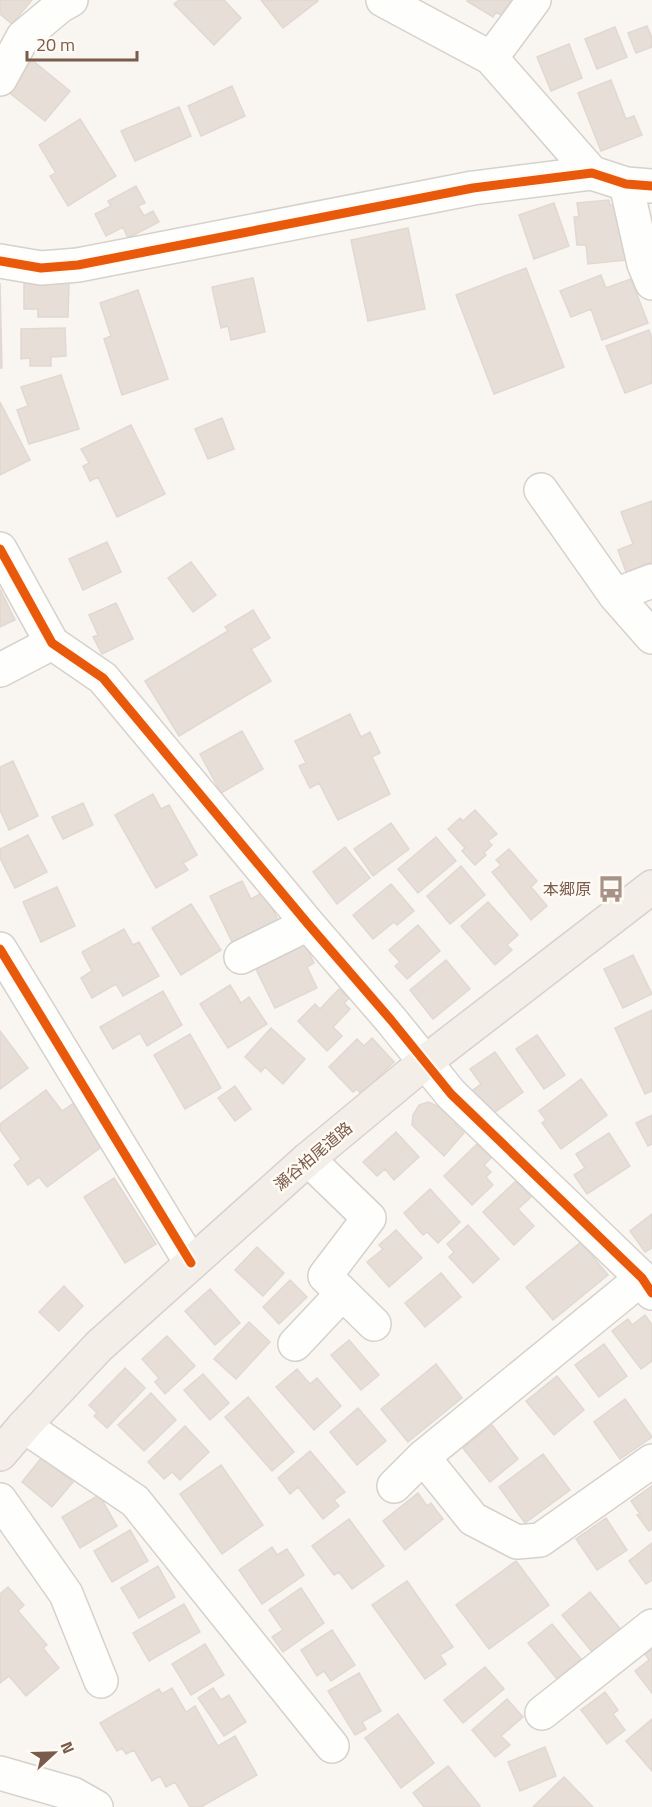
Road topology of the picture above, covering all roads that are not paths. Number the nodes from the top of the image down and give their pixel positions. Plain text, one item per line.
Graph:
1 (71, 0) edge
2 (383, 0) edge
3 (534, 0) edge
4 (491, 58) junction
5 (0, 79) edge
6 (592, 173) junction
7 (639, 185) edge
8 (0, 261) edge
9 (652, 283) edge
10 (541, 490) dead end
11 (0, 549) edge
12 (652, 581) edge
13 (615, 595) junction
14 (652, 637) edge
15 (51, 643) junction
16 (0, 670) edge
17 (652, 887) edge
18 (308, 924) junction
19 (0, 949) edge
20 (241, 957) dead end
21 (426, 1062) junction
22 (308, 1159) junction
23 (191, 1263) junction
24 (647, 1286) edge
25 (342, 1294) junction
26 (374, 1324) dead end
27 (295, 1344) dead end
28 (24, 1426) junction
29 (0, 1454) edge
30 (423, 1457) junction
31 (652, 1461) edge
32 (394, 1486) dead end
33 (0, 1500) edge
34 (652, 1626) edge
35 (101, 1681) dead end
36 (542, 1713) dead end
37 (332, 1746) dead end
38 (0, 1773) edge
39 (96, 1807) edge

1 - 5 street
2 - 4 street
3 - 4 street
4 - 6 street
6 - 7 street
6 - 8 street
7 - 9 street
10 - 13 street
11 - 15 street
12 - 13 street
13 - 14 street
15 - 16 street
15 - 18 street
17 - 21 main road, 瀬谷柏尾道路
18 - 20 street
18 - 21 street
19 - 23 street
21 - 22 main road, 瀬谷柏尾道路
21 - 24 street
22 - 23 main road, 瀬谷柏尾道路
22 - 25 street
23 - 28 main road, 瀬谷柏尾道路
24 - 30 street
25 - 26 street
25 - 27 street
28 - 29 main road, 瀬谷柏尾道路
28 - 37 street
30 - 31 street
30 - 32 street
33 - 35 street
34 - 36 street
38 - 39 street

